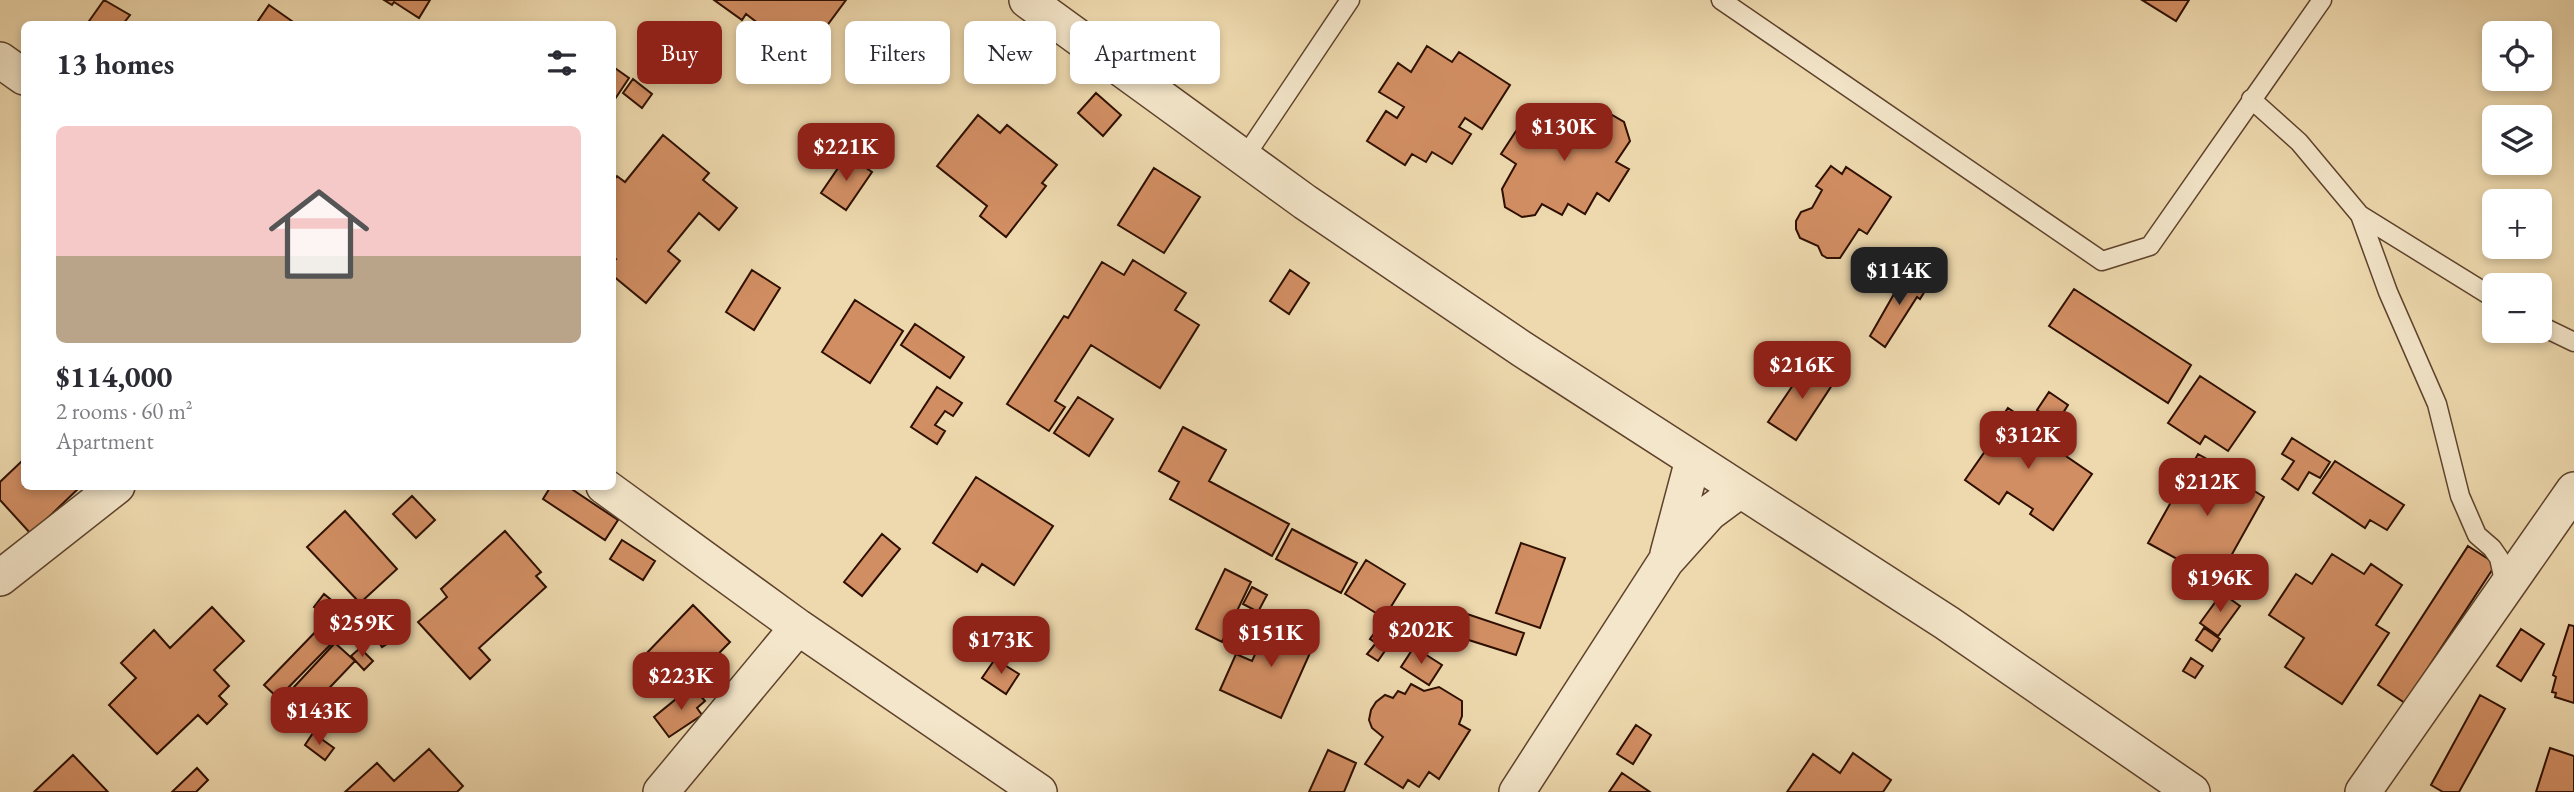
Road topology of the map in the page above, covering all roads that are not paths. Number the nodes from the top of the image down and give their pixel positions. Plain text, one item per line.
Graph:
1 (1350, 0) edge
2 (1721, 0) edge
3 (2322, 0) edge
4 (1040, 4) edge
5 (0, 60) edge
6 (21, 75) edge
7 (2251, 99) junction
8 (1244, 158) junction
9 (2360, 215) junction
10 (2482, 291) edge
11 (2552, 331) edge
12 (2574, 342) edge
13 (1693, 460) junction
14 (112, 490) edge
15 (610, 490) edge
16 (1740, 490) junction
17 (2574, 490) edge
18 (1666, 561) junction
19 (0, 578) edge
20 (2506, 589) junction
21 (799, 627) junction
22 (661, 792) edge
23 (1039, 792) edge
24 (1517, 792) edge
25 (2192, 792) edge
26 (2362, 792) edge

1 - 8 lane
2 - 7 lane
3 - 7 lane
4 - 8 street
5 - 6 street
7 - 9 lane
8 - 13 street
9 - 10 lane
9 - 20 lane
11 - 12 lane
13 - 16 street
13 - 18 street
14 - 19 street
15 - 21 street
16 - 18 street
16 - 25 street
17 - 20 street
18 - 24 street
20 - 26 street
21 - 22 street
21 - 23 street

